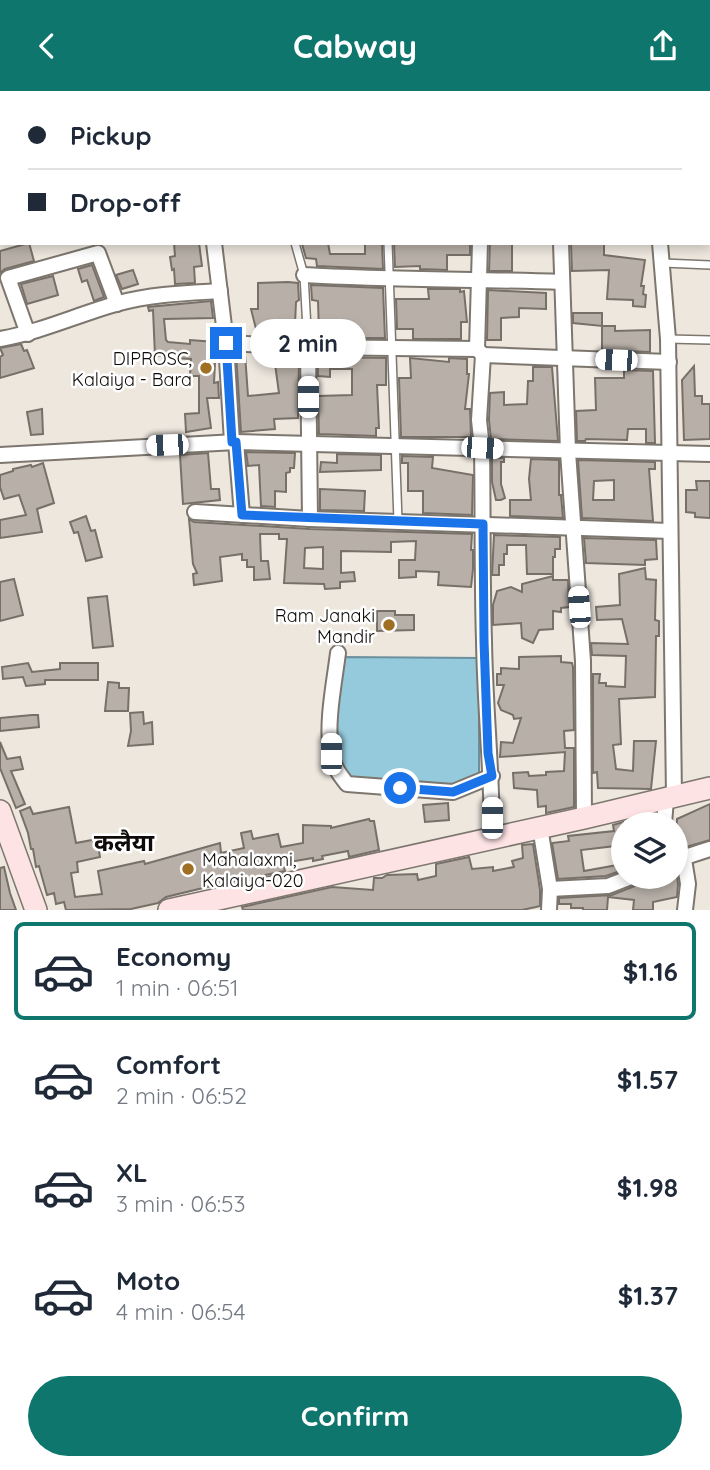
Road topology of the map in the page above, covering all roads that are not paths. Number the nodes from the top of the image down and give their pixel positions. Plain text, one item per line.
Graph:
1 (214, 245) edge
2 (296, 245) edge
3 (388, 245) edge
4 (480, 245) edge
5 (561, 245) edge
6 (660, 245) edge
7 (663, 264) junction
8 (710, 265) edge
9 (304, 275) junction
10 (479, 279) junction
11 (390, 280) junction
12 (562, 282) junction
13 (220, 291) junction
14 (117, 304) junction
15 (27, 334) junction
16 (0, 339) edge
17 (668, 339) junction
18 (710, 339) edge
19 (226, 343) junction
20 (308, 347) junction
21 (392, 349) junction
22 (480, 352) junction
23 (563, 358) junction
24 (669, 362) junction
25 (234, 442) junction
26 (308, 446) junction
27 (396, 446) junction
28 (482, 448) junction
29 (568, 452) junction
30 (671, 453) junction
31 (710, 454) edge
32 (0, 455) edge
33 (195, 512) dead end
34 (242, 515) junction
35 (310, 519) junction
36 (398, 521) junction
37 (483, 524) junction
38 (573, 527) junction
39 (670, 531) junction
40 (338, 653) dead end
41 (492, 776) junction
42 (710, 788) edge
43 (670, 798) junction
44 (0, 811) edge
45 (667, 812) edge
46 (584, 818) junction
47 (540, 827) junction
48 (492, 838) junction
49 (710, 849) edge
50 (688, 857) edge
51 (611, 885) edge
52 (550, 889) junction
53 (687, 889) edge
54 (37, 909) edge
55 (169, 910) edge
56 (549, 910) edge
57 (684, 910) edge

1 - 13 street
2 - 9 lane
3 - 11 lane
4 - 10 street
5 - 12 street
6 - 7 street
7 - 8 lane
7 - 17 street
9 - 11 street
9 - 20 lane
10 - 11 street
10 - 12 street
10 - 22 street
11 - 21 lane
12 - 23 street
13 - 14 street
13 - 19 street
14 - 15 street
14 - 15 street
15 - 16 street
17 - 18 lane
17 - 24 street
19 - 20 street
19 - 25 street
20 - 21 street
20 - 26 street
21 - 22 street
21 - 27 lane
22 - 23 street
22 - 28 street
23 - 24 street
23 - 29 street
24 - 30 street
25 - 26 street
25 - 32 street
25 - 34 street
26 - 27 street
26 - 35 street
27 - 28 street
27 - 36 lane
28 - 29 street
28 - 37 street
29 - 30 street
29 - 38 street
30 - 31 street
30 - 39 street
33 - 34 street
34 - 35 street
35 - 36 street
36 - 37 street
37 - 38 street
37 - 41 street
38 - 39 street
38 - 46 street
39 - 43 street
40 - 41 street
41 - 48 street
42 - 43 main road
43 - 45 street
43 - 46 main road
44 - 54 main road
46 - 47 main road
47 - 48 main road
47 - 52 street
48 - 55 main road
49 - 50 street
51 - 52 street
52 - 56 street
53 - 57 street

